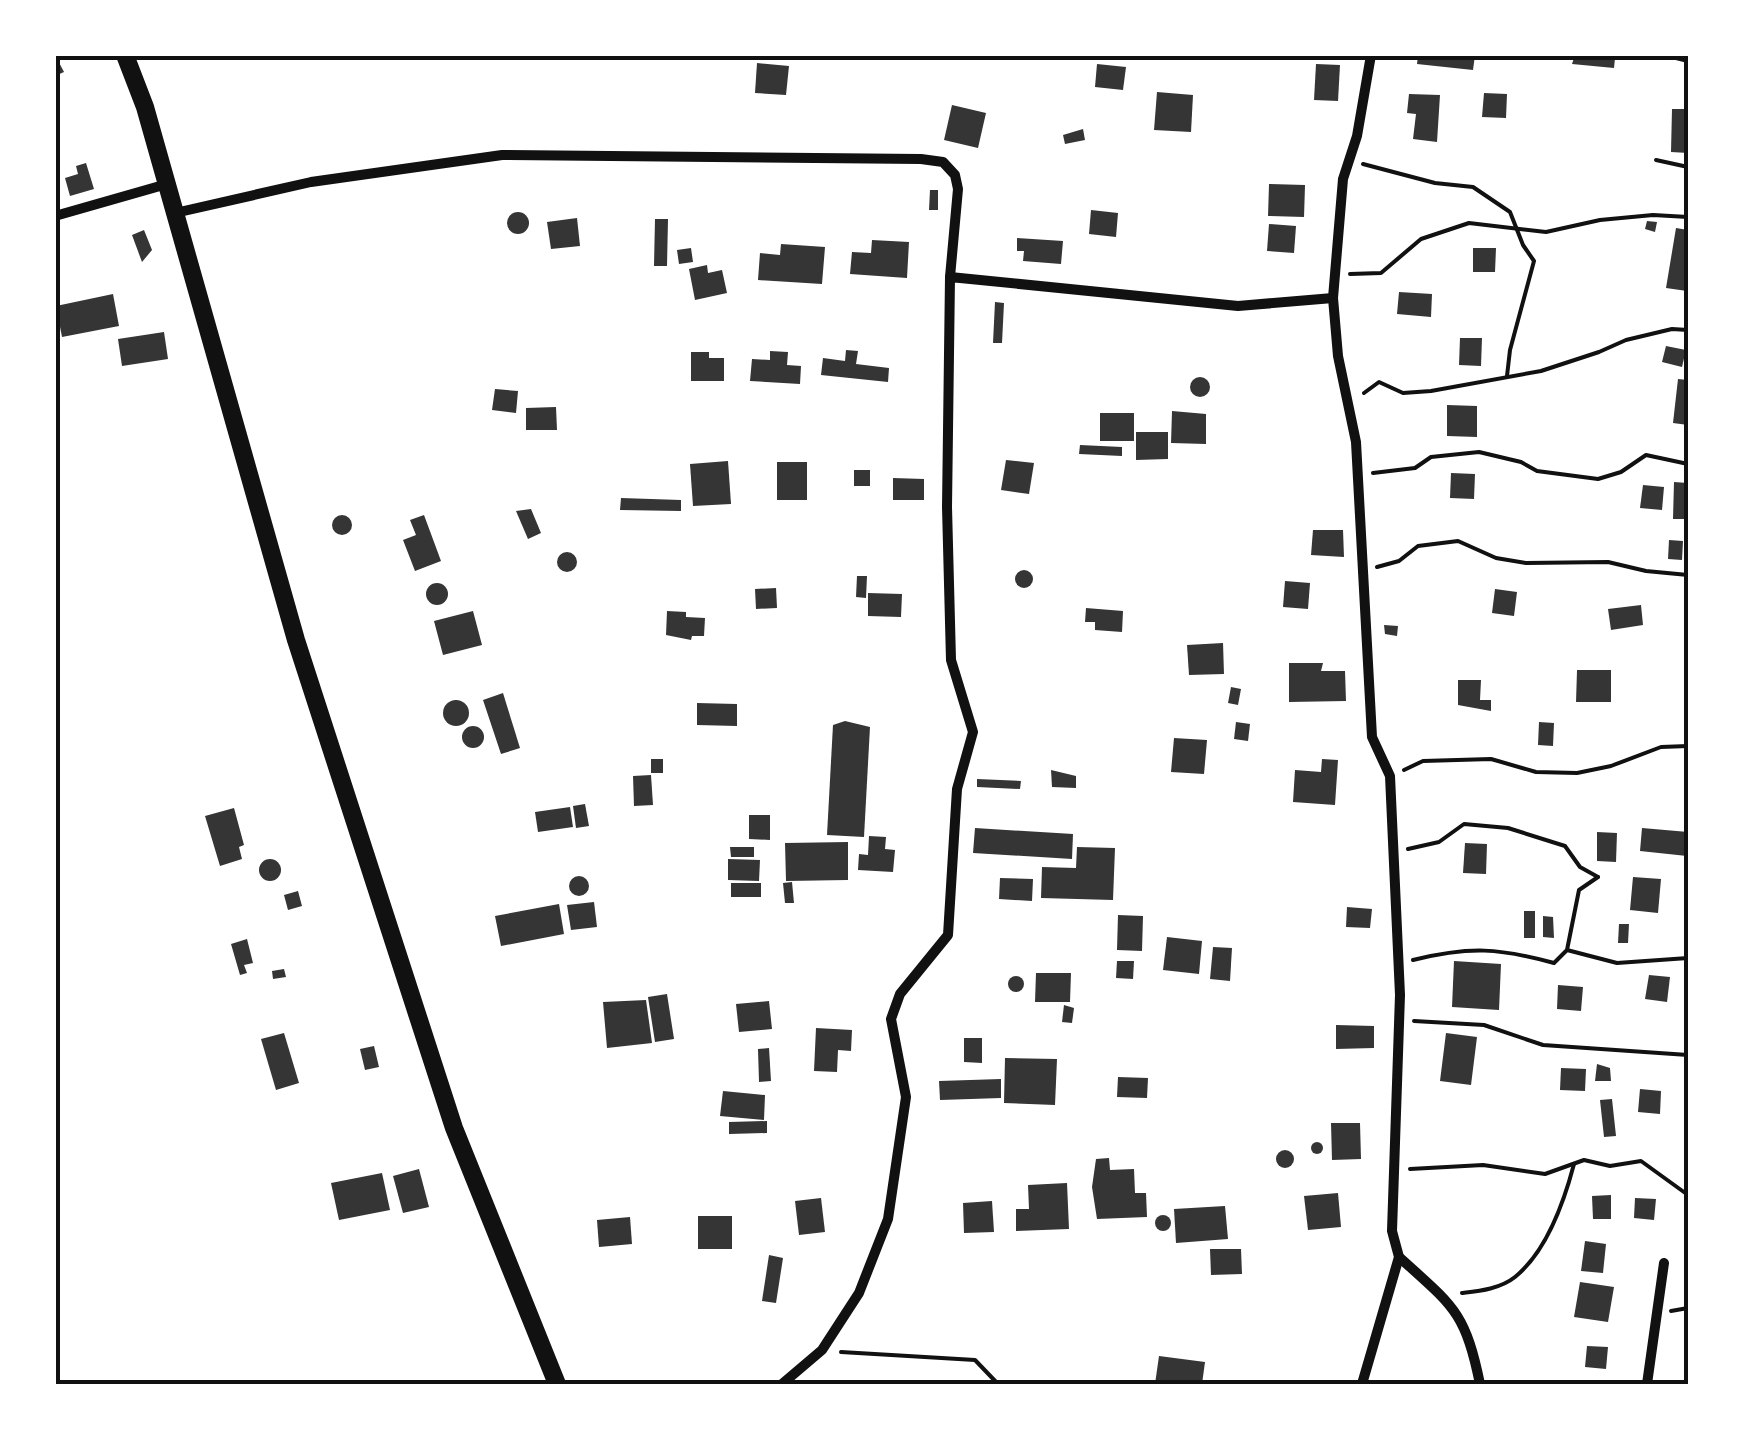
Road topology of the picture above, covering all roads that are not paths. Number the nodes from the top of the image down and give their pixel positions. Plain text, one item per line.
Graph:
1 (124, 55) edge
2 (1371, 55) edge
3 (167, 184) junction
4 (175, 213) junction
5 (55, 216) edge
6 (950, 278) junction
7 (1334, 298) junction
8 (1399, 1257) junction
9 (1664, 1263) dead end
10 (556, 1384) edge
11 (782, 1384) edge
12 (1362, 1384) edge
13 (1480, 1384) edge
14 (1647, 1384) edge

1 - 3 main road
2 - 7 street
3 - 4 main road
3 - 5 street
4 - 6 street
4 - 10 main road
6 - 7 street
6 - 11 street
7 - 8 street
8 - 12 street
8 - 13 street
9 - 14 street

